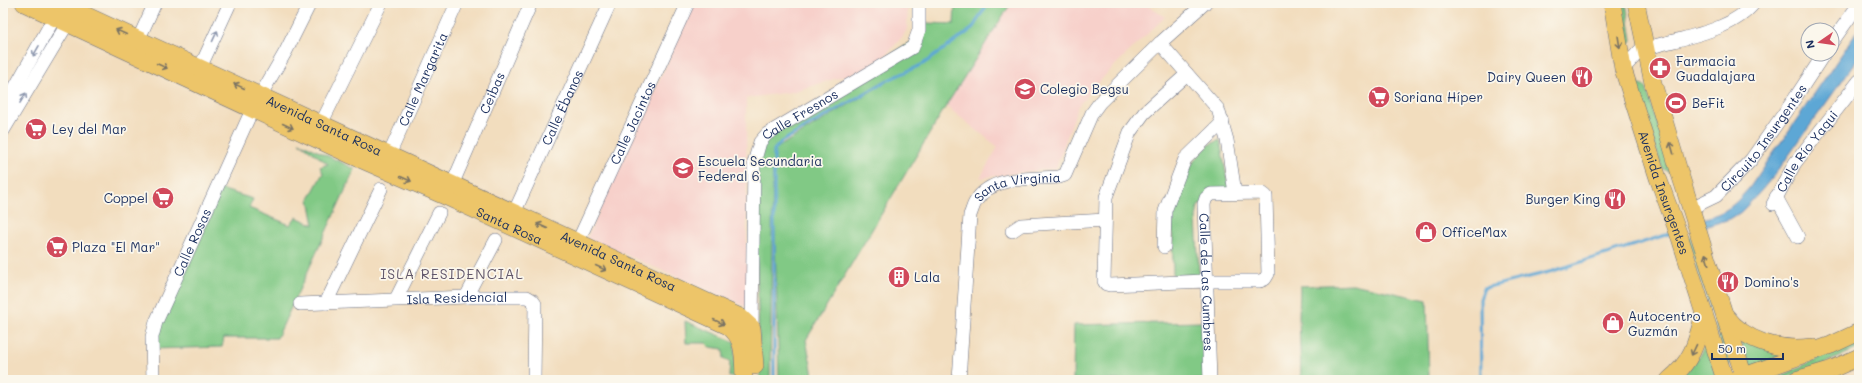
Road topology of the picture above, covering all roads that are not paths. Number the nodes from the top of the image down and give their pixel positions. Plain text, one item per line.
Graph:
1 (24, 3) edge
2 (155, 3) edge
3 (230, 3) edge
4 (310, 3) edge
5 (381, 3) edge
6 (457, 3) edge
7 (531, 3) edge
8 (610, 3) edge
9 (688, 3) edge
10 (919, 3) edge
11 (1205, 3) edge
12 (1612, 3) edge
13 (1636, 3) edge
14 (1754, 3) edge
15 (1859, 4) edge
16 (65, 9) edge
17 (1840, 31) edge
18 (1160, 43) junction
19 (1644, 45) junction
20 (135, 46) junction
21 (1819, 62) edge
22 (200, 68) junction
23 (1623, 69) junction
24 (1187, 74) junction
25 (1859, 81) edge
26 (235, 101) joint
27 (257, 103) junction
28 (3, 108) edge
29 (1223, 122) junction
30 (321, 124) junction
31 (3, 131) edge
32 (389, 155) junction
33 (1679, 171) junction
34 (1658, 178) junction
35 (381, 189) dead end
36 (450, 190) junction
37 (1235, 193) junction
38 (1692, 210) junction
39 (439, 213) dead end
40 (514, 213) junction
41 (1105, 220) junction
42 (1012, 231) dead end
43 (1798, 237) dead end
44 (496, 240) dead end
45 (1164, 247) dead end
46 (575, 248) junction
47 (1206, 281) junction
48 (466, 297) junction
49 (396, 299) junction
50 (300, 304) dead end
51 (326, 304) junction
52 (1704, 312) junction
53 (1724, 312) junction
54 (1859, 332) edge
55 (746, 333) junction
56 (1831, 345) junction
57 (1859, 357) edge
58 (1824, 375) edge
59 (1741, 379) edge
60 (153, 380) edge
61 (534, 380) edge
62 (744, 380) edge
63 (756, 380) edge
64 (959, 380) edge
65 (1210, 380) edge
66 (1669, 380) edge
67 (1725, 380) edge
68 (1796, 380) edge

1 - 16 main road, Avenida Santa Rosa
2 - 20 street
22 -> 3 street
4 - 27 street, Calle Rosas
5 - 30 street
6 - 32 street, Calle Margarita
7 - 36 street, Ceibas
8 - 40 street, Calle Ébanos
9 - 46 street, Calle Jacintos
10 - 55 street, Calle Fresnos
11 - 18 street, Santa Virginia
12 -> 23 main road, Avenida Insurgentes
13 - 19 main road, Avenida Insurgentes
14 - 19 street
15 - 17 street
16 - 20 main road, Avenida Santa Rosa
16 -> 28 street
31 -> 16 street
18 - 24 street
18 - 64 street, Santa Virginia
19 - 23 street
33 -> 19 main road, Avenida Insurgentes
20 - 22 main road, Avenida Santa Rosa
20 -> 26 main road, Avenida Santa Rosa
21 - 38 street, Circuito Insurgentes
27 -> 22 main road, Avenida Santa Rosa
23 - 34 main road, Avenida Insurgentes
24 - 29 street
24 - 41 street
25 - 43 street, Calle Río Yaqui
26 - 27 main road, Santa Rosa
27 - 30 main road, Avenida Santa Rosa
27 -> 36 main road, Santa Rosa
27 - 60 street, Calle Rosas
29 - 37 street
29 - 45 street
30 - 32 main road, Avenida Santa Rosa
32 - 36 main road, Avenida Santa Rosa
33 - 34 main road
33 - 38 main road, Avenida Insurgentes
34 - 52 main road, Avenida Insurgentes
35 - 51 street
36 - 40 main road, Avenida Santa Rosa
36 - 46 main road, Santa Rosa
37 - 47 street, Calle de Las Cumbres
37 - 47 street
53 -> 38 main road, Avenida Insurgentes
39 - 49 street
46 -> 40 main road, Avenida Santa Rosa
41 - 42 street
41 - 47 street
44 - 48 street
46 - 55 main road, Avenida Santa Rosa
47 - 65 street, Calle de Las Cumbres
48 - 49 street, Isla Residencial
48 - 61 street, Isla Residencial
49 - 51 street, Isla Residencial
50 - 51 street, Isla Residencial
52 -> 66 main road
52 - 67 main road, Avenida Insurgentes
53 - 56 main road
53 - 59 main road, Avenida Insurgentes
54 - 56 main road
55 - 62 main road
55 - 63 main road
56 - 59 main road
57 - 58 main road
58 - 68 main road

